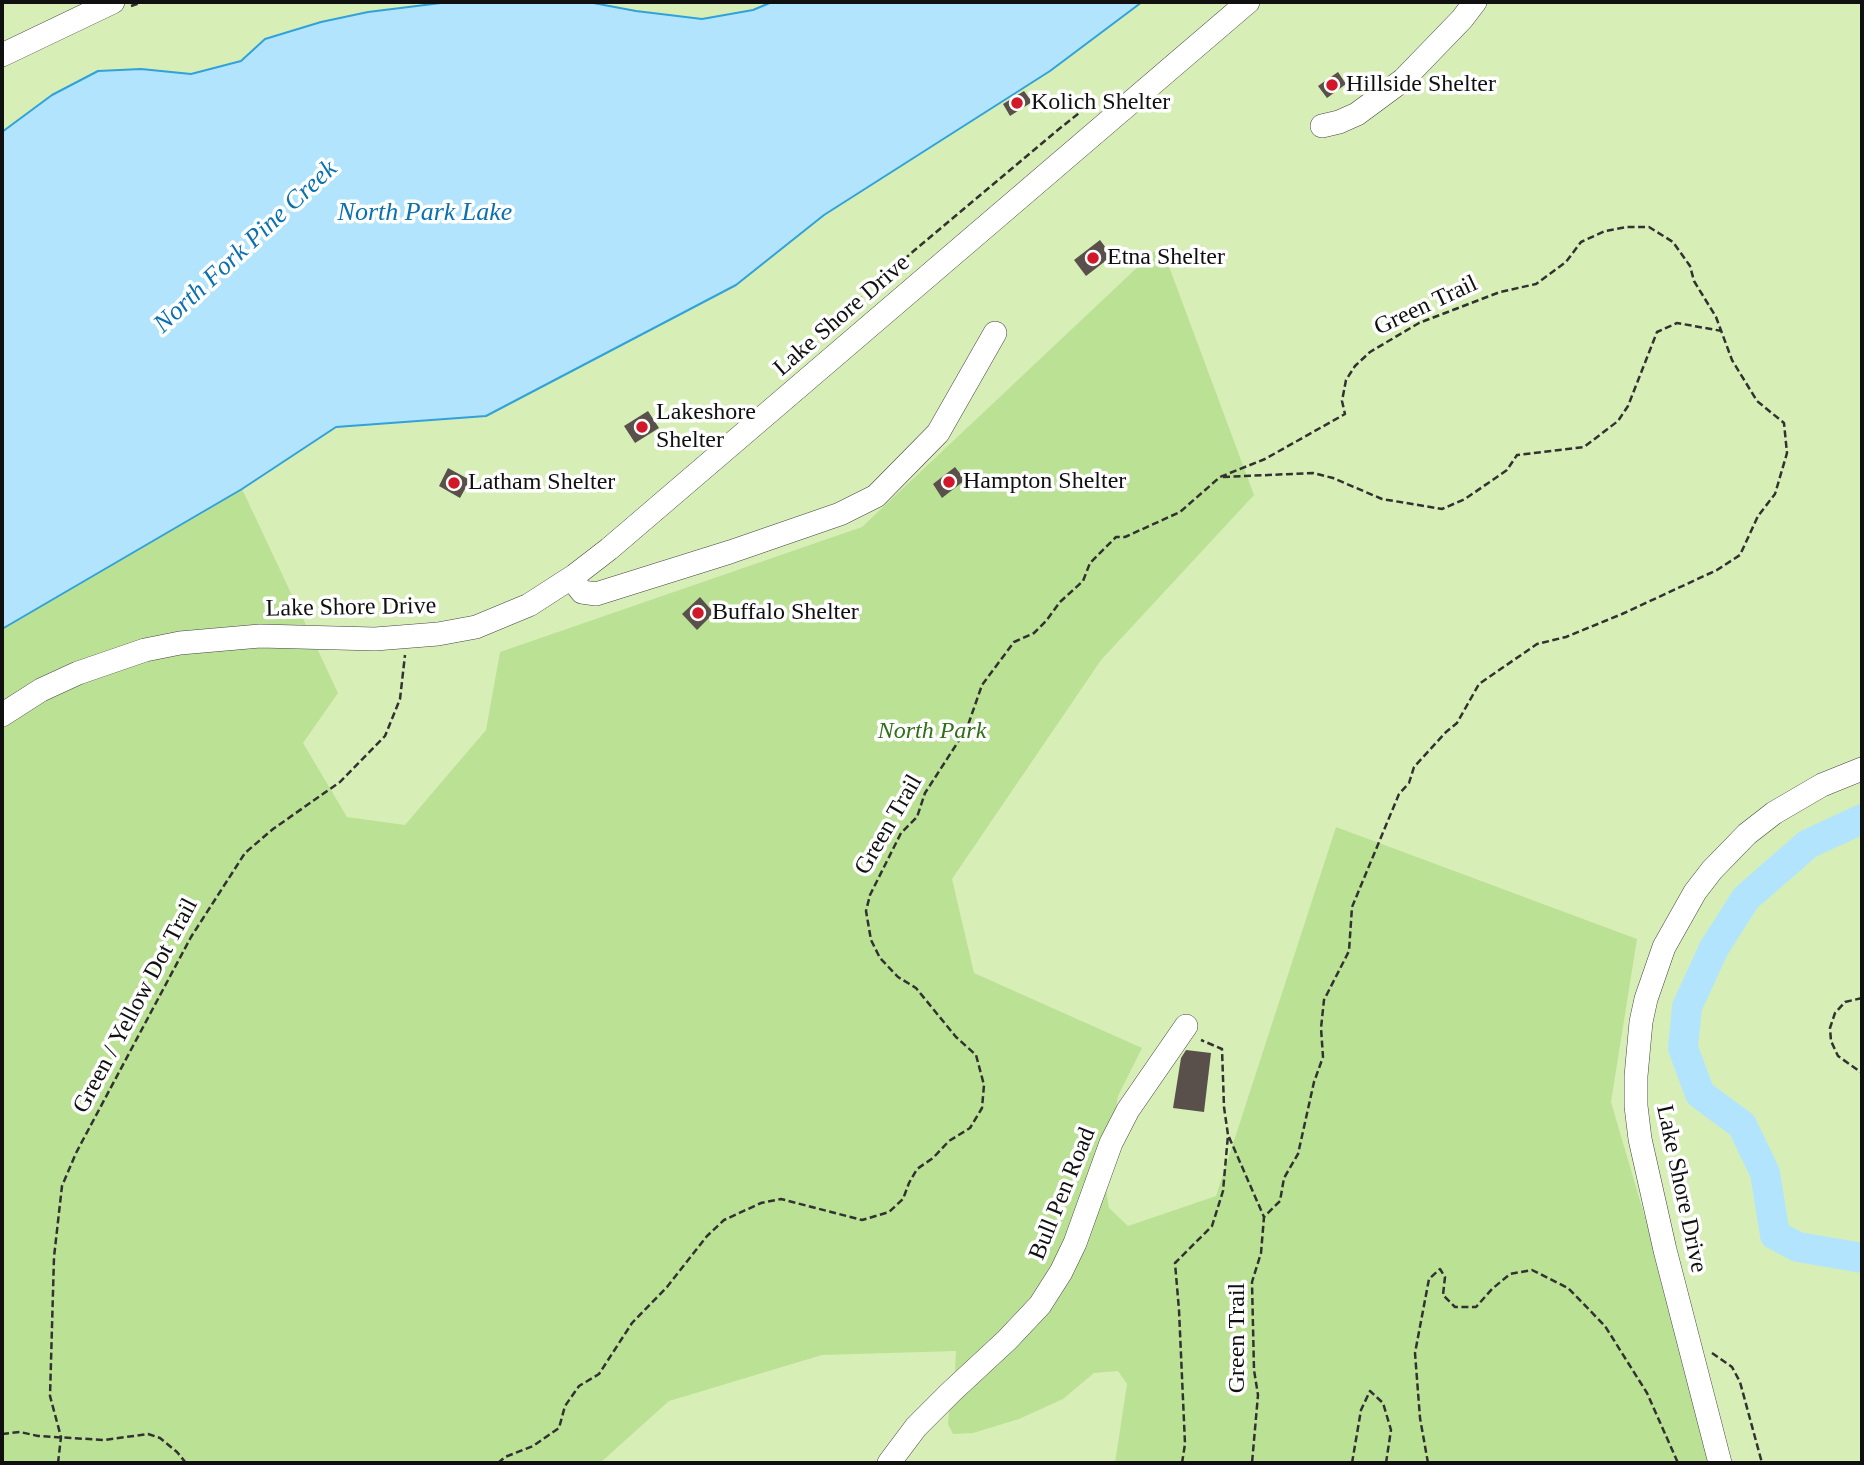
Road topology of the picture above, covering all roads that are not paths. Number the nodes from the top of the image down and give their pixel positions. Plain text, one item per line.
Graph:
1 (113, 2) edge
2 (1248, 2) edge
3 (1475, 2) edge
4 (2, 55) edge
5 (1322, 126) dead end
6 (995, 333) dead end
7 (570, 578) junction
8 (2, 715) edge
9 (1862, 769) edge
10 (1184, 1029) road end
11 (889, 1463) edge
12 (1720, 1463) edge

1 - 4 street
2 - 7 street, Lake Shore Drive
3 - 5 street
6 - 7 street
7 - 8 street, Lake Shore Drive
9 - 12 street, Lake Shore Drive
10 - 11 street, Bull Pen Road

